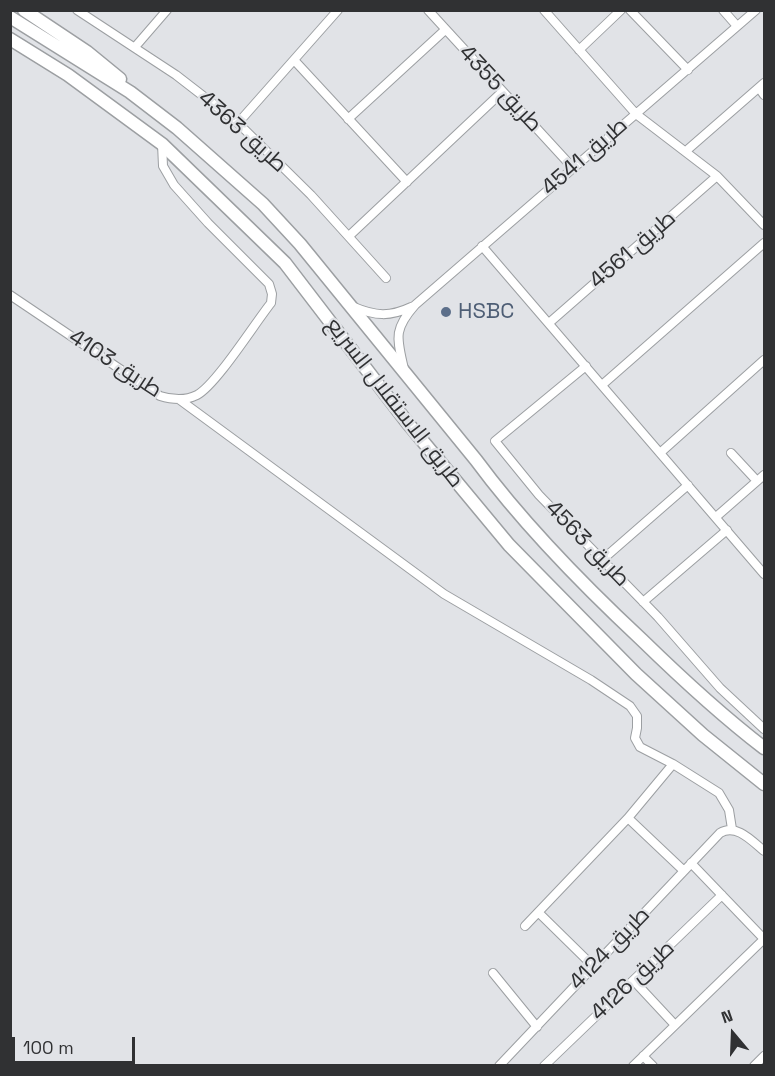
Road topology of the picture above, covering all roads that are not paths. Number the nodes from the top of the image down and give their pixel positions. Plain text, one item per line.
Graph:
1 (24, 10) edge
2 (77, 10) edge
3 (167, 10) edge
4 (338, 10) edge
5 (428, 10) edge
6 (544, 10) edge
7 (621, 10) edge
8 (630, 10) edge
9 (723, 10) edge
10 (756, 10) edge
11 (10, 17) edge
12 (737, 26) junction
13 (445, 30) junction
14 (10, 39) edge
15 (135, 47) junction
16 (10, 49) edge
17 (579, 50) junction
18 (45, 58) junction
19 (294, 60) junction
20 (688, 70) junction
21 (762, 86) edge
22 (129, 92) junction
23 (502, 92) junction
24 (765, 95) edge
25 (636, 114) junction
26 (348, 119) junction
27 (238, 123) junction
28 (162, 144) junction
29 (686, 151) junction
30 (573, 168) junction
31 (717, 176) junction
32 (407, 182) junction
33 (765, 225) edge
34 (349, 237) junction
35 (765, 243) edge
36 (482, 246) junction
37 (386, 278) dead end
38 (10, 295) edge
39 (415, 304) junction
40 (351, 306) junction
41 (549, 323) junction
42 (765, 360) edge
43 (586, 366) junction
44 (406, 374) junction
45 (602, 385) junction
46 (180, 400) junction
47 (660, 453) junction
48 (731, 453) dead end
49 (765, 475) edge
50 (757, 481) junction
51 (688, 485) junction
52 (716, 517) junction
53 (727, 530) junction
54 (602, 560) junction
55 (765, 574) edge
56 (643, 602) junction
57 (755, 721) junction
58 (765, 721) edge
59 (765, 729) edge
60 (765, 748) edge
61 (673, 764) junction
62 (765, 784) edge
63 (628, 818) junction
64 (732, 829) junction
65 (765, 850) edge
66 (691, 863) junction
67 (684, 871) junction
68 (722, 896) junction
69 (539, 912) junction
70 (525, 926) dead end
71 (764, 939) edge
72 (593, 966) junction
73 (493, 973) dead end
74 (634, 981) junction
75 (675, 1025) junction
76 (537, 1027) junction
77 (643, 1056) junction
78 (764, 1058) edge
79 (499, 1065) edge
80 (543, 1065) edge
81 (633, 1065) edge
82 (653, 1065) edge
83 (754, 1065) edge

1 - 22 main road
2 - 15 street, طريق 4363
3 - 15 street
4 - 19 street
5 - 13 street, طريق 4355
6 - 17 street
7 - 17 street
8 - 20 street
9 - 12 street
10 - 12 street, طريق 4541
11 - 22 main road, طريق الاستقلال السريع
12 - 20 street, طريق 4541
13 - 23 street, طريق 4355
13 - 26 street
14 - 18 main road, طريق الاستقلال السريع
15 - 27 street, طريق 4363
16 - 18 main road
17 - 25 street
18 - 28 main road, طريق الاستقلال السريع
19 - 26 street
19 - 27 street
20 - 25 street, طريق 4541
21 - 24 street
21 - 29 street
22 - 40 main road, طريق الاستقلال السريع
23 - 30 street, طريق 4355
23 - 32 street
25 - 29 street
25 - 30 street, طريق 4541
26 - 32 street
27 - 34 street, طريق 4363
28 - 46 street, طريق 4103
28 - 62 main road, طريق الاستقلال السريع
29 - 31 street
30 - 36 street, طريق 4541
31 - 33 street
31 - 41 street, طريق 4561
32 - 34 street
34 - 37 street, طريق 4363
35 - 45 street
36 - 39 street, طريق 4541
36 - 41 street
38 - 46 street, طريق 4103
39 - 40 street
39 - 44 street
40 - 44 main road, طريق الاستقلال السريع
41 - 43 street
42 - 47 street
43 - 45 street
43 - 54 street, طريق 4563
44 - 60 main road, طريق الاستقلال السريع
45 - 47 street
46 - 61 street
47 - 51 street
48 - 50 street
49 - 50 street
50 - 52 street
51 - 52 street
51 - 54 street
52 - 53 street
53 - 55 street
53 - 56 street
54 - 56 street, طريق 4563
56 - 57 street, طريق 4563
57 - 58 street
57 - 59 street, طريق 4563
61 - 63 street
61 - 64 street
63 - 67 street
63 - 69 street
64 - 65 street
64 - 66 street, طريق 4124
66 - 67 street, طريق 4124
66 - 68 street
67 - 72 street, طريق 4124
68 - 71 street
68 - 74 street, طريق 4126
69 - 70 street
69 - 72 street
71 - 75 street
72 - 76 street, طريق 4124
73 - 76 street
74 - 75 street
74 - 80 street, طريق 4126
75 - 77 street
76 - 79 street, طريق 4124
77 - 81 street
77 - 82 street
78 - 83 street

